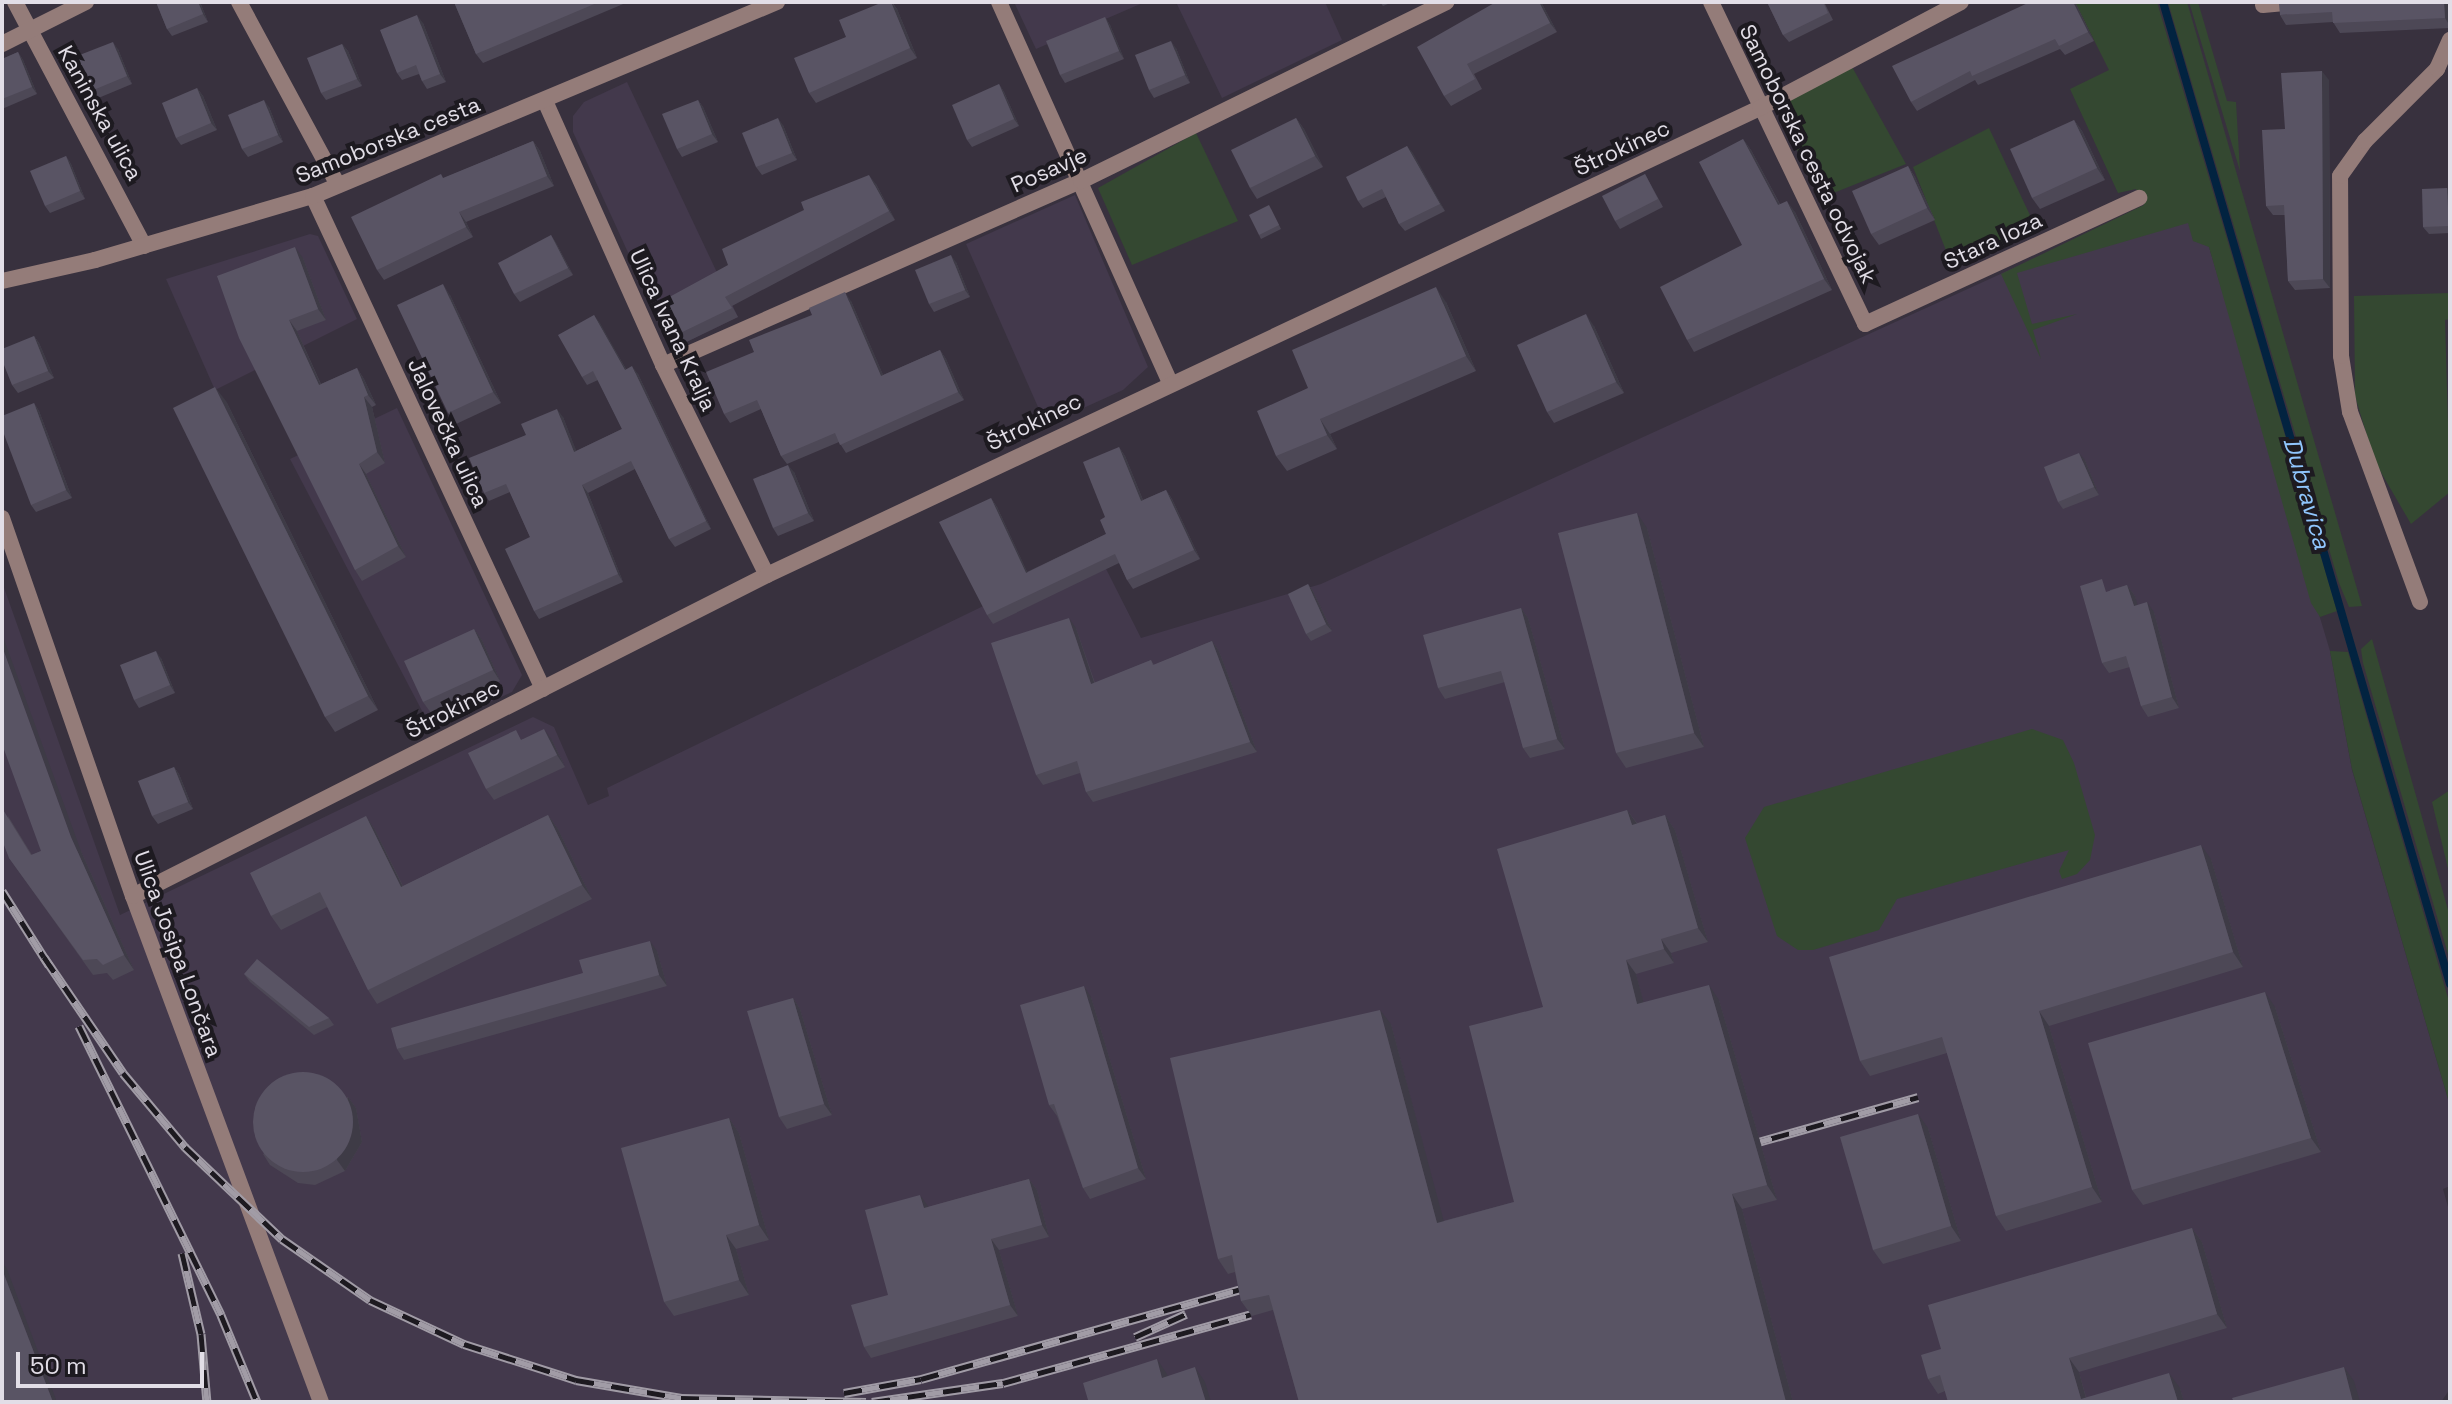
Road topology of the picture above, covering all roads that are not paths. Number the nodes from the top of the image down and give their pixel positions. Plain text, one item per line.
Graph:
1 (15, 2) edge
2 (86, 2) edge
3 (239, 2) edge
4 (777, 2) edge
5 (999, 2) edge
6 (1447, 2) edge
7 (1711, 2) edge
8 (1961, 2) edge
9 (2296, 2) edge
10 (2263, 5) dead end
11 (30, 30) junction
12 (2450, 40) edge
13 (2, 44) edge
14 (545, 101) junction
15 (1760, 108) junction
16 (1081, 181) junction
17 (338, 185) junction
18 (313, 196) junction
19 (2139, 198) dead end
20 (144, 246) junction
21 (2, 281) edge
22 (1865, 324) joint
23 (663, 365) junction
24 (1170, 382) junction
25 (2, 518) edge
26 (767, 575) junction
27 (2420, 602) dead end
28 (543, 689) junction
29 (133, 896) junction
30 (321, 1402) edge

1 - 11 street, Kaninska ulica
2 - 11 street
3 - 17 street
4 - 14 street, Samoborska cesta
5 - 16 street
6 - 16 street, Posavje
7 - 15 street, Samoborska cesta odvojak
8 - 15 street, Štrokinec
9 - 10 street
11 - 13 street
11 - 20 street, Kaninska ulica
12 - 27 street
14 - 17 street, Samoborska cesta
14 - 23 street, Ulica Ivana Kralja
15 - 22 street, Samoborska cesta odvojak
15 - 24 street, Štrokinec
16 - 23 street, Posavje
16 - 24 street
17 - 18 street, Samoborska cesta
18 - 20 street, Samoborska cesta
18 - 28 street, Jalovečka ulica
19 - 22 street, Stara loza
20 - 21 street, Samoborska cesta
23 - 26 street, Ulica Ivana Kralja
24 - 26 street, Štrokinec
25 - 29 street, Ulica Josipa Lončara
26 - 28 street, Štrokinec
28 - 29 street, Štrokinec
29 - 30 street, Ulica Josipa Lončara

